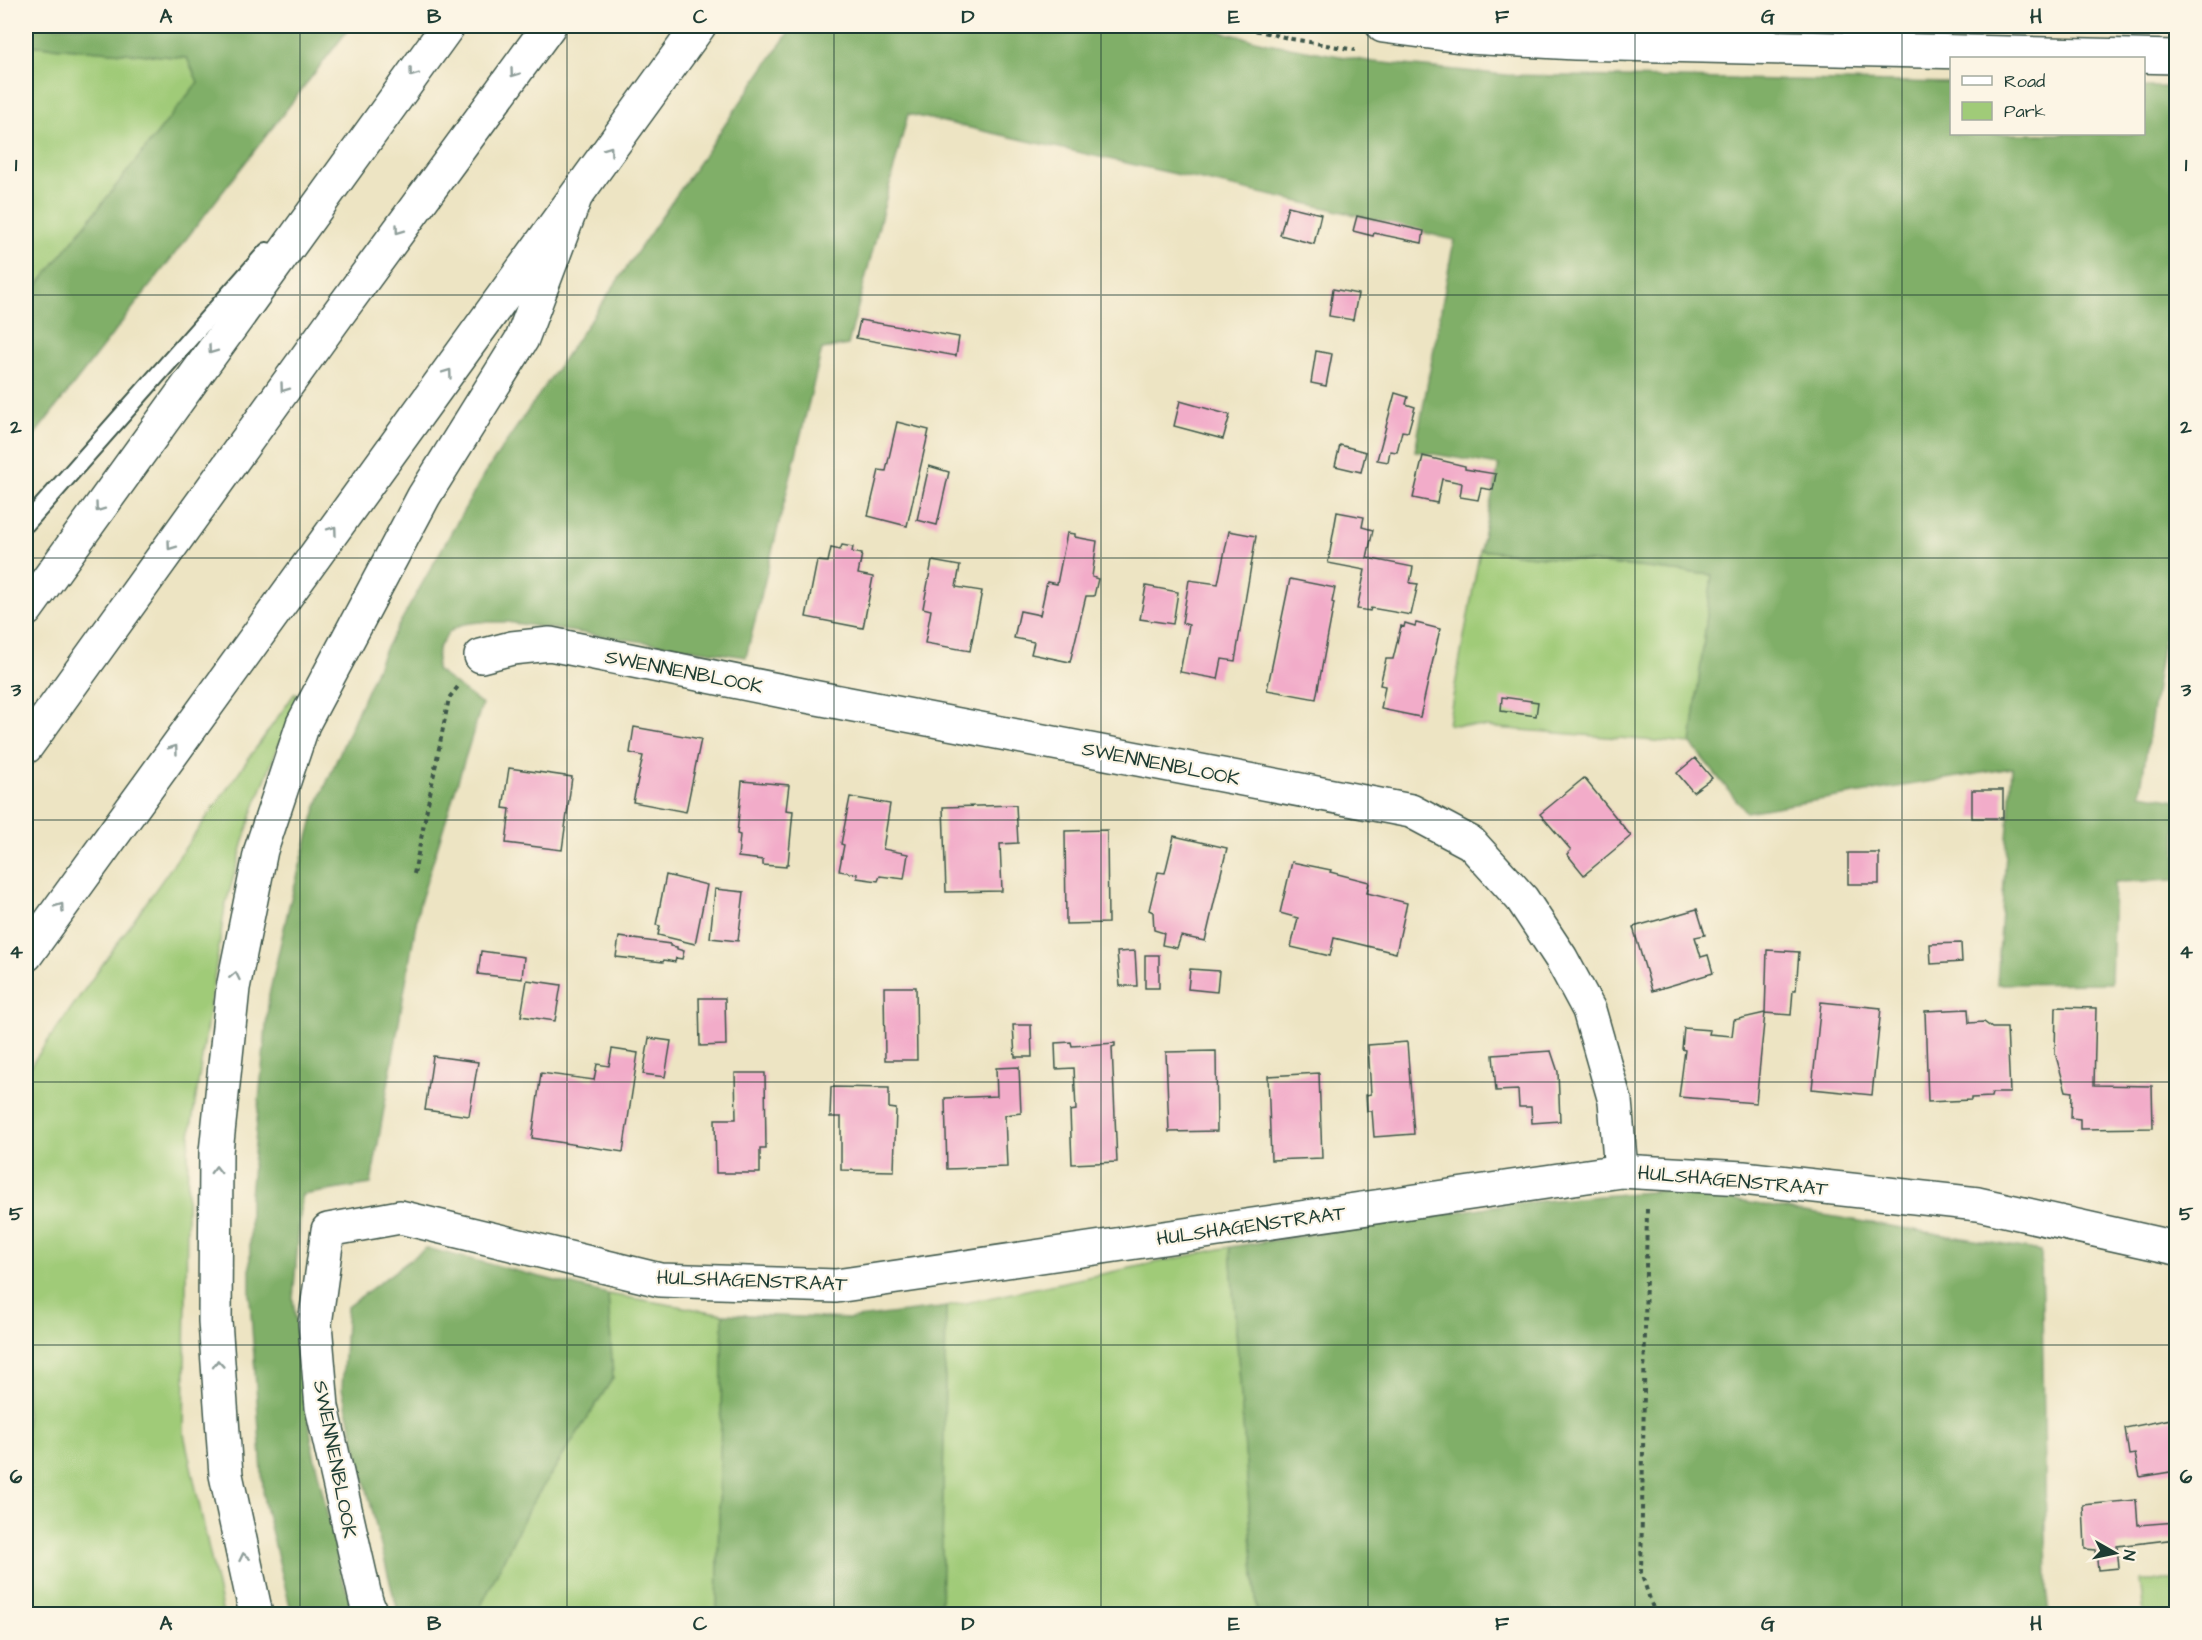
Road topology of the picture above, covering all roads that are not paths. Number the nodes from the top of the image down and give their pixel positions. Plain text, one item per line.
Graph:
1 (448, 26) edge
2 (549, 26) edge
3 (699, 26) edge
4 (1383, 26) edge
5 (2176, 57) edge
6 (350, 159) junction
7 (575, 198) junction
8 (26, 524) edge
9 (26, 610) edge
10 (481, 656) road end
11 (26, 747) edge
12 (26, 955) edge
13 (1634, 1172) junction
14 (328, 1230) joint
15 (2176, 1248) edge
16 (256, 1614) edge
17 (371, 1614) edge

1 -> 6 main road
2 -> 11 main road
7 -> 3 main road
4 - 5 main road
6 - 8 lane
6 -> 9 main road
12 -> 7 main road
16 -> 7 main road
10 - 13 main road, SWENNENBLOOK
13 - 14 main road, HULSHAGENSTRAAT
13 - 15 main road, HULSHAGENSTRAAT
14 - 17 main road, SWENNENBLOOK

